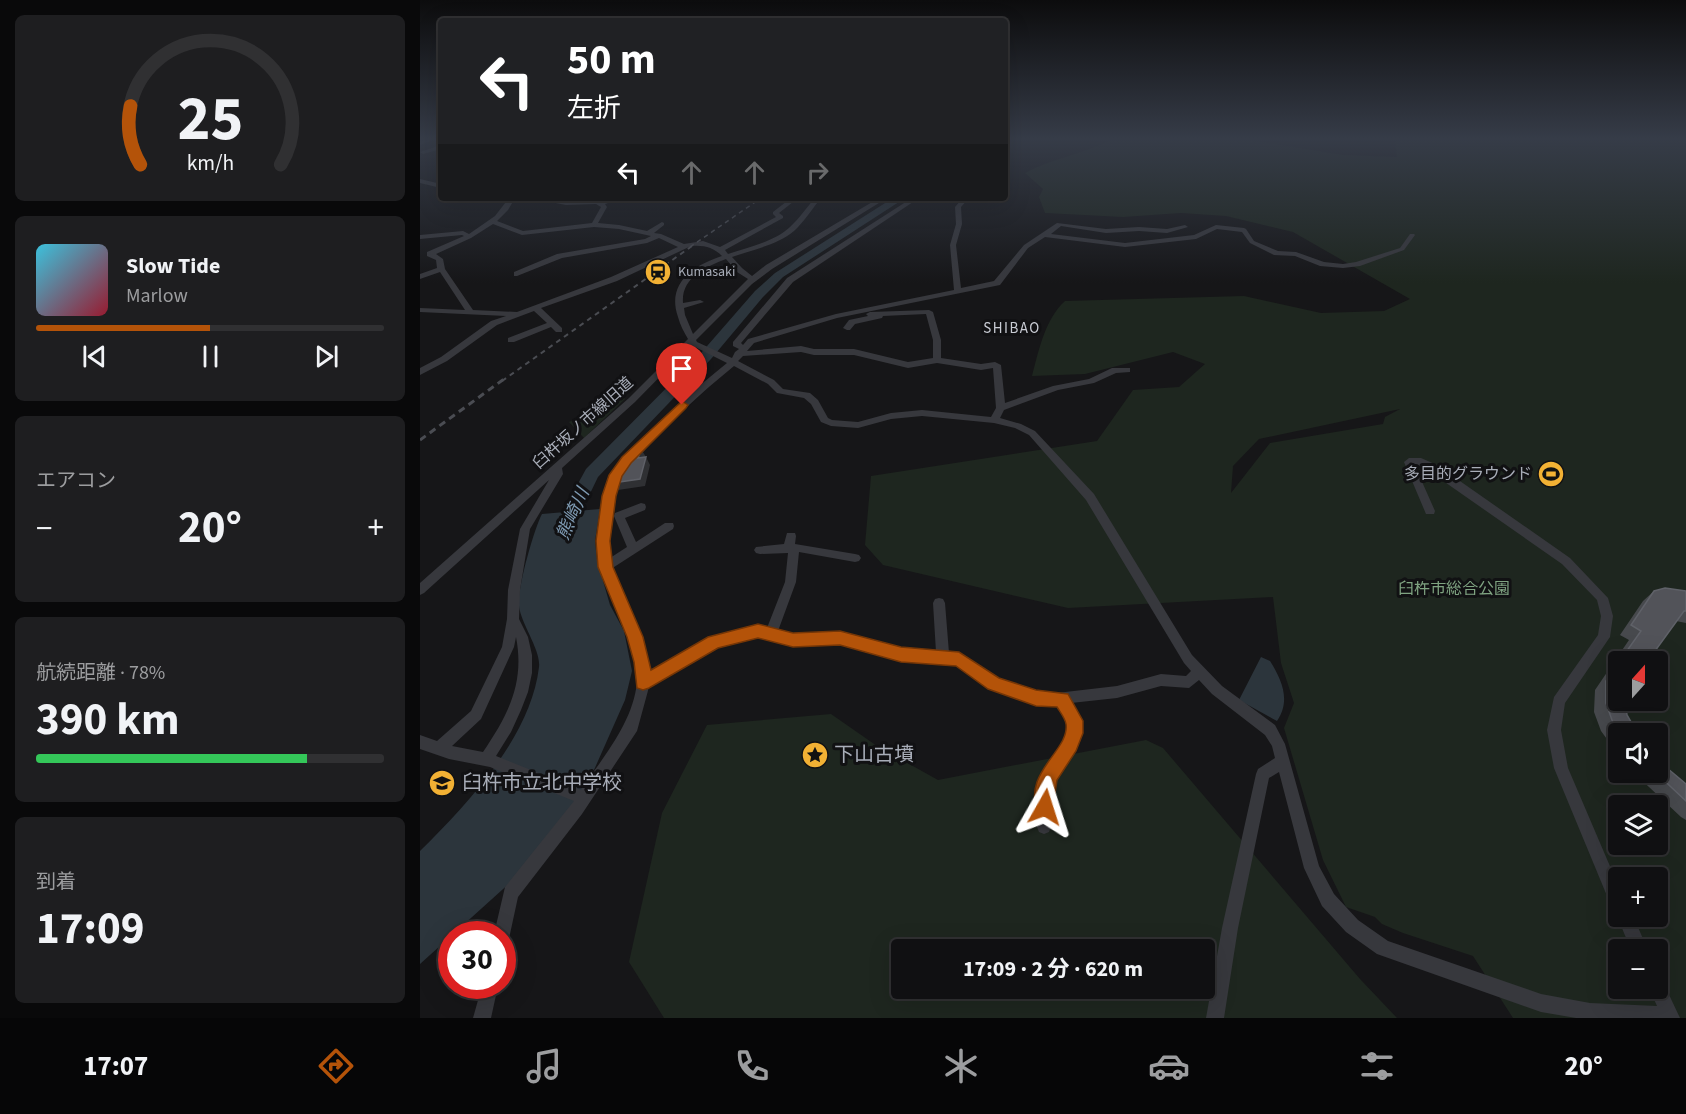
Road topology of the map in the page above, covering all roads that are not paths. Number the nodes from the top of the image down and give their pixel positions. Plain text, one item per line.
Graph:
1 (510, 201) edge
2 (553, 201) edge
3 (598, 201) edge
4 (791, 201) edge
5 (816, 201) edge
6 (879, 201) edge
7 (911, 201) edge
8 (963, 201) edge
9 (849, 220) junction
10 (494, 222) junction
11 (662, 224) dead end
12 (594, 225) junction
13 (1185, 227) dead end
14 (870, 228) junction
15 (649, 233) junction
16 (659, 235) junction
17 (1412, 235) dead end
18 (1048, 236) junction
19 (420, 237) edge
20 (469, 237) junction
21 (684, 247) junction
22 (720, 250) junction
23 (728, 255) junction
24 (442, 269) junction
25 (517, 273) dead end
26 (420, 277) edge
27 (753, 279) junction
28 (958, 292) junction
29 (700, 303) dead end
30 (682, 306) junction
31 (537, 309) junction
32 (420, 310) edge
33 (469, 310) junction
34 (855, 312) junction
35 (891, 313) junction
36 (517, 314) junction
37 (847, 328) dead end
38 (511, 340) dead end
39 (692, 342) junction
40 (735, 356) junction
41 (937, 360) junction
42 (1127, 370) dead end
43 (420, 372) edge
44 (997, 414) junction
45 (557, 467) junction
46 (641, 507) dead end
47 (1430, 511) dead end
48 (669, 526) dead end
49 (791, 536) dead end
50 (633, 547) junction
51 (791, 549) junction
52 (760, 550) dead end
53 (855, 558) dead end
54 (606, 567) junction
55 (420, 590) edge
56 (939, 603) dead end
57 (513, 619) junction
58 (771, 633) junction
59 (942, 657) junction
60 (1200, 671) junction
61 (643, 683) junction
62 (1062, 699) junction
63 (420, 742) edge
64 (439, 749) junction
65 (488, 759) junction
66 (1283, 761) junction
67 (581, 798) junction
68 (1044, 827) dead end
69 (1608, 878) edge
70 (505, 921) edge
71 (487, 999) edge
72 (1662, 999) edge
73 (1670, 1016) edge
74 (482, 1018) edge
75 (1215, 1018) edge

1 - 10 street
2 - 3 street
3 - 12 street
4 - 22 street
5 - 23 street
6 - 9 street, 臼杵坂ノ市線旧道
7 - 14 street
8 - 28 street
9 - 14 street
9 - 27 street, 臼杵坂ノ市線旧道
10 - 12 street
10 - 20 street
11 - 15 street
12 - 15 street
13 - 18 street
14 - 40 street
15 - 16 street
16 - 21 street
16 - 25 street
17 - 18 street
18 - 28 street
19 - 20 street
20 - 24 street
21 - 22 street
21 - 31 street
22 - 23 street
23 - 27 street
23 - 30 street
24 - 26 street
24 - 33 street
27 - 39 street, 臼杵坂ノ市線旧道
28 - 34 street
29 - 30 street
30 - 39 street
31 - 36 street
31 - 38 street
32 - 33 street
33 - 36 street
34 - 35 street
34 - 40 street
35 - 37 street
35 - 41 street
36 - 43 street
39 - 40 street
39 - 45 street, 臼杵坂ノ市線旧道
40 - 41 street
40 - 44 street
40 - 54 street
41 - 44 street
42 - 44 street
44 - 60 street
45 - 55 street, 臼杵坂ノ市線旧道
45 - 57 street
46 - 50 street
47 - 69 street
48 - 50 street
49 - 51 street
50 - 54 street
51 - 52 street
51 - 53 street
51 - 58 street
54 - 61 street
56 - 59 street
57 - 64 street
57 - 65 street
58 - 59 street
58 - 61 street
59 - 62 street
60 - 62 street
60 - 66 street
61 - 67 street
62 - 68 street
63 - 64 street
64 - 65 street
65 - 67 street
66 - 73 street
66 - 75 street
67 - 70 street
71 - 74 street
72 - 73 street

